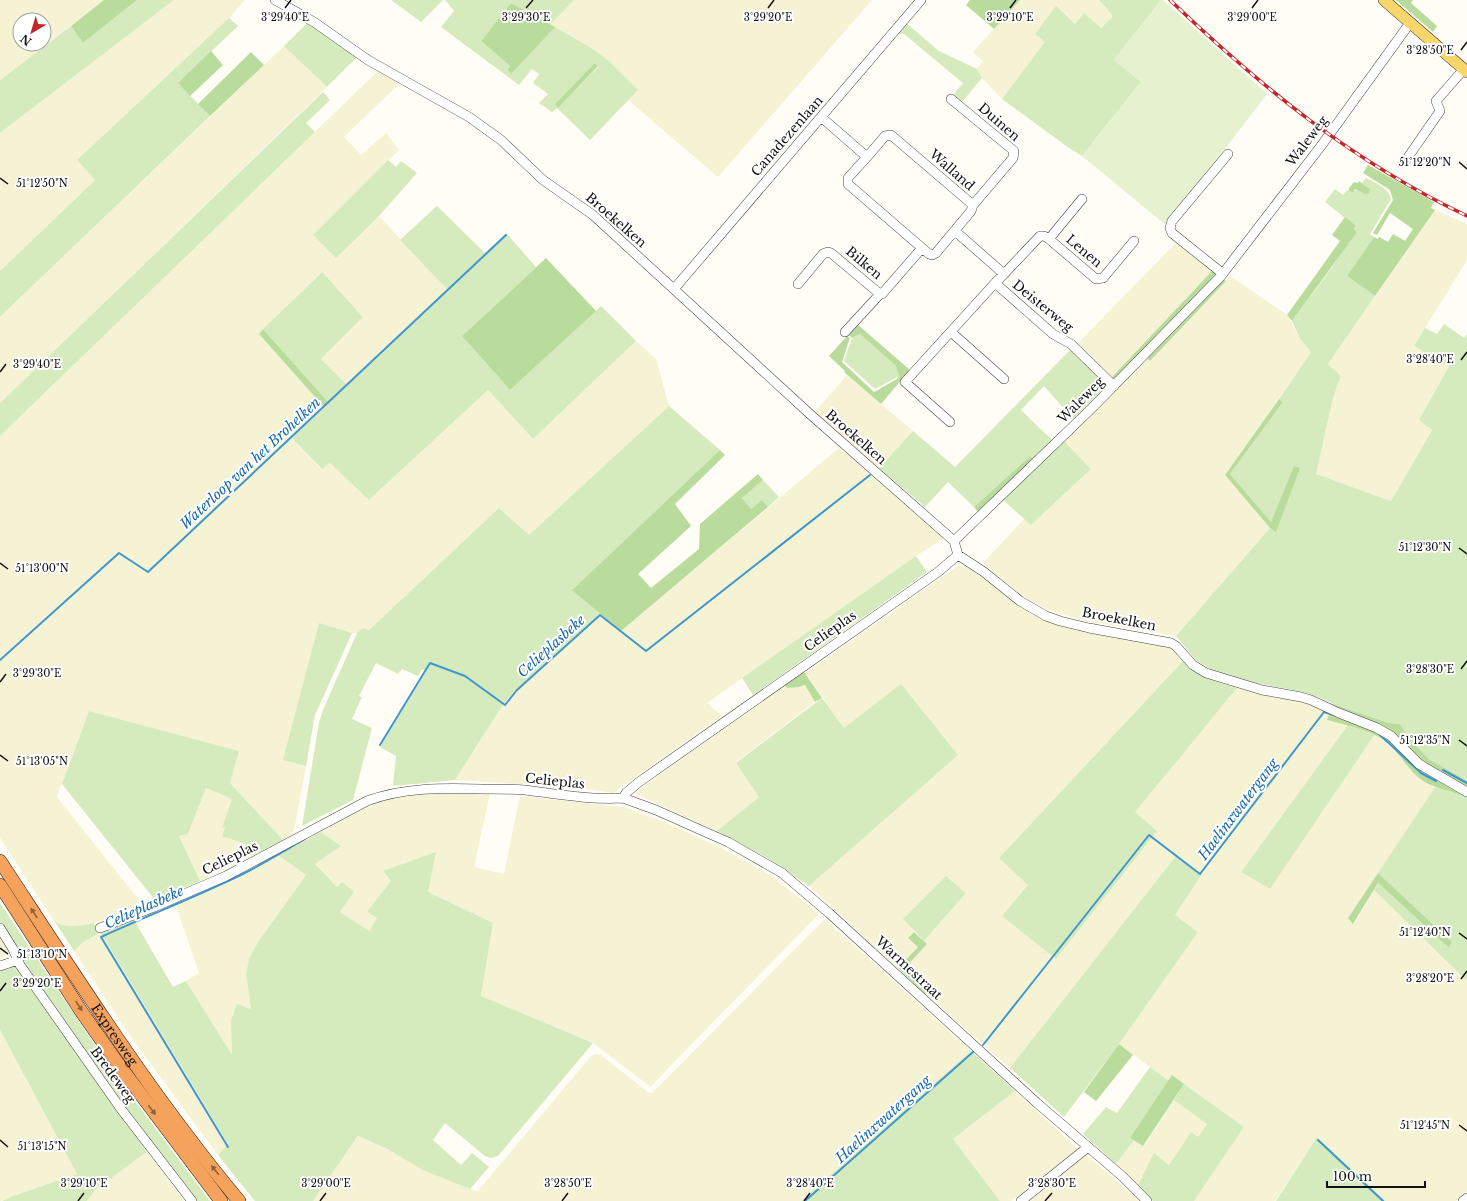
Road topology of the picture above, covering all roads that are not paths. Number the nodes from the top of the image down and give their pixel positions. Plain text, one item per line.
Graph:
1 (275, 0) edge
2 (921, 0) edge
3 (1384, 0) edge
4 (1410, 23) junction
5 (1465, 71) edge
6 (951, 99) dead end
7 (821, 118) junction
8 (1228, 154) dead end
9 (867, 157) junction
10 (1406, 160) dead end
11 (1082, 199) dead end
12 (973, 205) junction
13 (955, 231) junction
14 (1049, 239) junction
15 (1134, 241) dead end
16 (922, 248) junction
17 (1004, 274) junction
18 (1222, 274) junction
19 (996, 283) junction
20 (798, 284) dead end
21 (674, 289) junction
22 (880, 294) junction
23 (845, 332) dead end
24 (950, 332) junction
25 (1004, 378) dead end
26 (1114, 386) junction
27 (950, 422) dead end
28 (954, 541) junction
29 (958, 555) junction
30 (1467, 792) edge
31 (623, 798) junction
32 (0, 861) edge
33 (0, 885) edge
34 (0, 928) edge
35 (100, 928) dead end
36 (18, 960) junction
37 (0, 966) edge
38 (1088, 1147) junction
39 (1467, 1198) edge
40 (192, 1201) edge
41 (221, 1201) edge
42 (239, 1201) edge
43 (1021, 1201) edge
44 (1147, 1201) edge
45 (1463, 1201) edge

1 - 21 street, Broekelken
2 - 7 street, Canadezenlaan
3 - 4 main road
4 - 5 main road
4 - 18 street, Waleweg
5 - 10 street
6 - 12 street, Duinen
7 - 9 street
7 - 21 street, Canadezenlaan
8 - 18 street
9 - 12 street, Walland
9 - 16 street, Walland
11 - 14 street, Lenen
12 - 13 street, Walland
13 - 16 street, Walland
13 - 17 street, Deisterweg
14 - 15 street, Lenen
14 - 17 street, Lenen
16 - 22 street, Bilken
17 - 19 street, Deisterweg
18 - 26 street, Waleweg
19 - 24 street
19 - 26 street, Deisterweg
20 - 22 street, Bilken
21 - 28 street, Broekelken
22 - 23 street, Bilken
24 - 25 street
24 - 27 street
26 - 28 street, Waleweg
28 - 29 street
29 - 30 street, Broekelken
29 - 31 street, Celieplas
31 - 35 street, Celieplas
31 - 38 street, Warmestraat
42 -> 32 highway, Expresweg
33 -> 41 highway, Expresweg
34 - 36 street, Bredeweg
36 - 37 street
36 - 40 street, Bredeweg
38 - 43 street
38 - 44 street, Warmestraat
39 - 45 street

